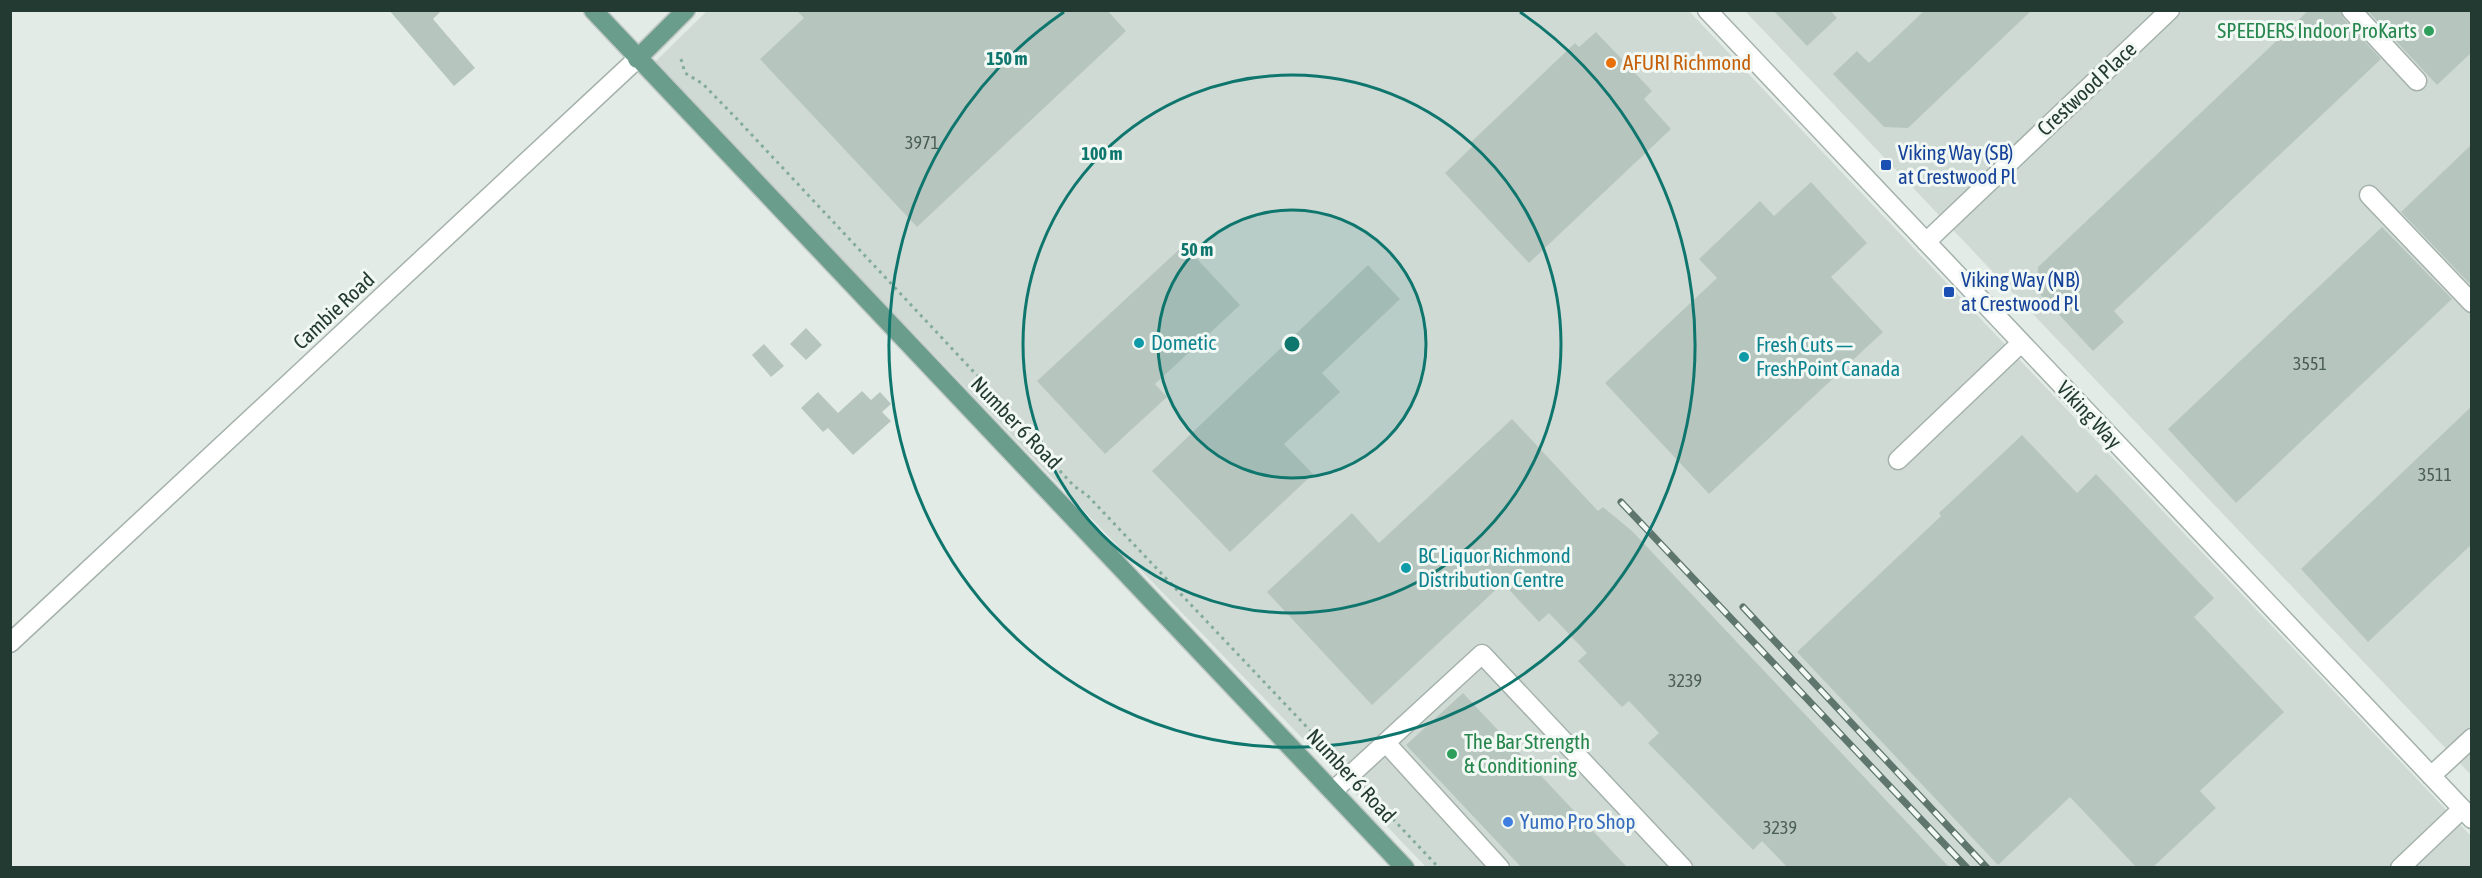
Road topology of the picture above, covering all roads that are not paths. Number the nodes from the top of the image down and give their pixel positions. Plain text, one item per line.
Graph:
1 (592, 10) edge
2 (686, 10) edge
3 (1707, 10) edge
4 (2170, 10) edge
5 (2351, 10) edge
6 (637, 59) junction
7 (2417, 81) dead end
8 (2369, 195) dead end
9 (1926, 242) junction
10 (2472, 303) edge
11 (2020, 343) junction
12 (1898, 460) dead end
13 (10, 643) edge
14 (2472, 738) edge
15 (1386, 742) junction
16 (2431, 776) junction
17 (1334, 790) junction
18 (2467, 814) edge
19 (1405, 867) edge
20 (1500, 867) edge
21 (1683, 867) edge
22 (2400, 867) edge

1 - 6 main road, Number 6 Road
2 - 6 main road, Cambie Road
3 - 9 street, Viking Way
4 - 9 street, Crestwood Place
5 - 7 street
6 - 13 street, Cambie Road
6 - 17 main road, Number 6 Road
8 - 10 street
9 - 11 street, Viking Way
11 - 12 street
11 - 16 street, Viking Way
14 - 16 street
15 - 17 street
15 - 20 street
15 - 21 street
16 - 18 street, Viking Way
17 - 19 main road, Number 6 Road
18 - 22 street

